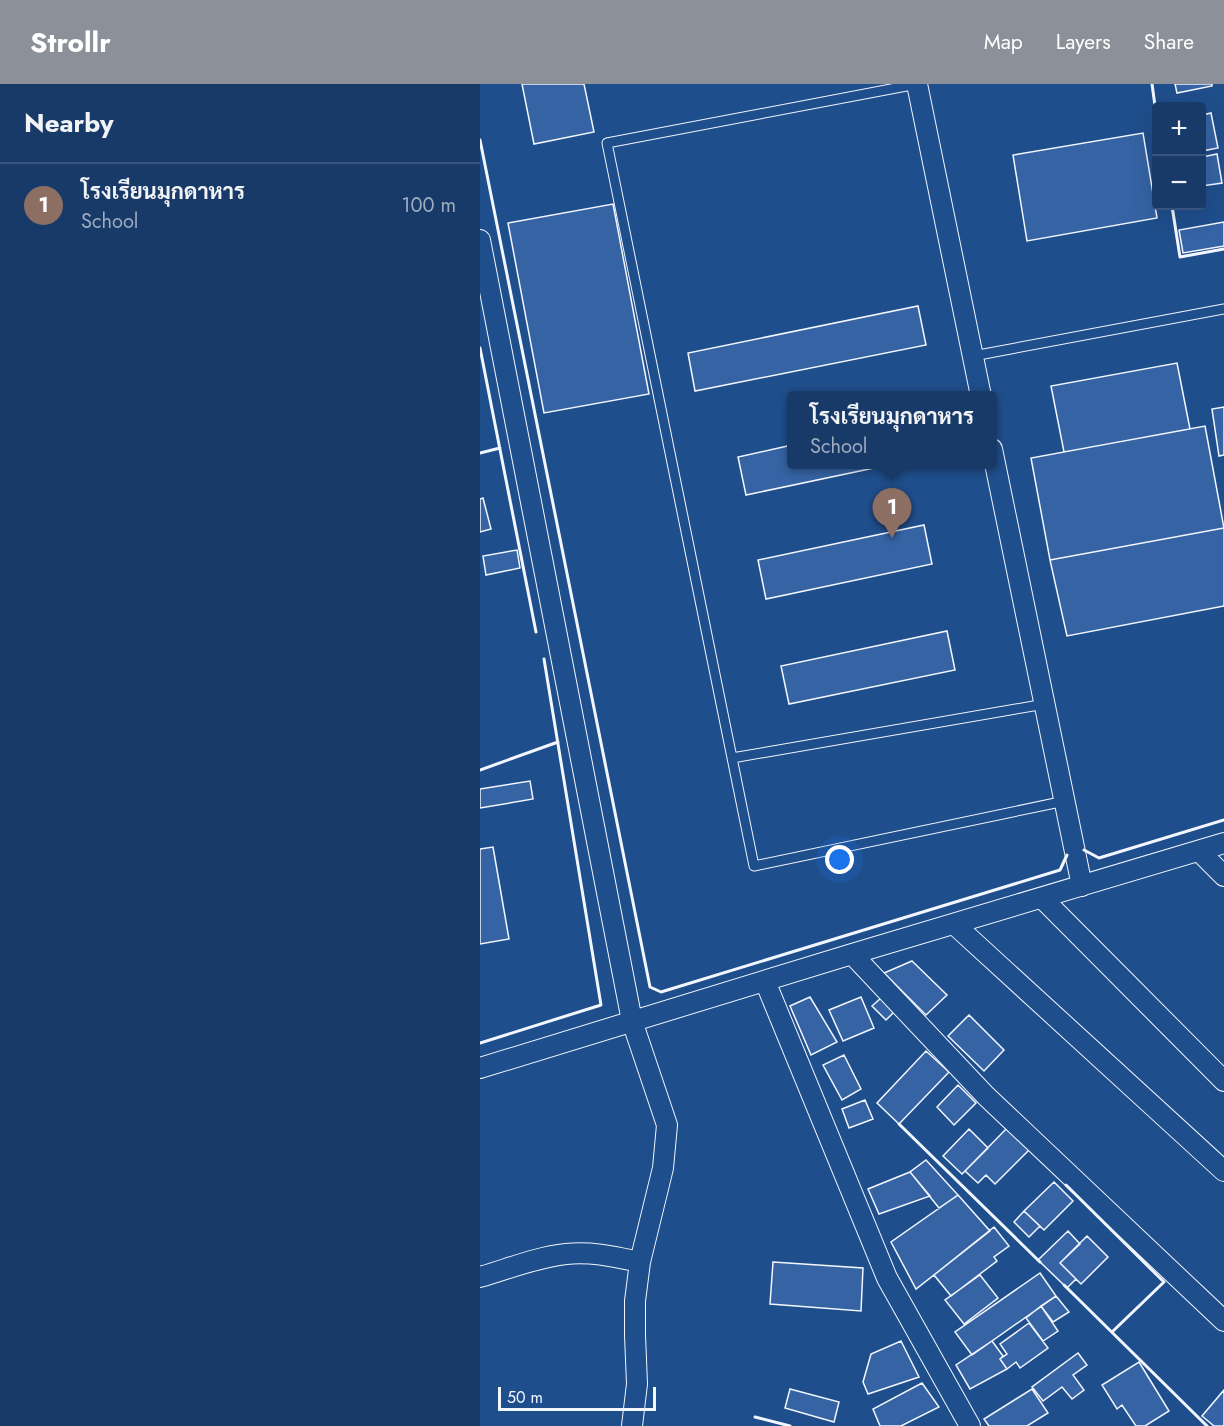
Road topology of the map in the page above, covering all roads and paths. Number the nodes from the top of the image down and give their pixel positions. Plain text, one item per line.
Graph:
1 (917, 84) edge
2 (480, 245) edge
3 (1224, 309) edge
4 (973, 356) junction
5 (980, 391) edge
6 (997, 469) edge
7 (1045, 704) junction
8 (732, 758) junction
9 (1065, 801) junction
10 (1224, 843) edge
11 (1198, 851) junction
12 (1224, 876) edge
13 (1082, 886) junction
14 (1042, 898) junction
15 (954, 924) junction
16 (852, 954) junction
17 (765, 981) junction
18 (632, 1021) junction
19 (480, 1068) edge
20 (1224, 1082) edge
21 (1224, 1172) edge
22 (640, 1262) junction
23 (480, 1277) edge
24 (1224, 1321) edge
25 (966, 1425) edge
26 (632, 1426) edge

1 - 4 street
1 - 8 lane
2 - 18 street
3 - 4 lane
4 - 5 street
6 - 7 street
7 - 8 lane
7 - 9 street
8 - 9 lane
9 - 13 street
10 - 11 street
11 - 12 street
11 - 13 street
13 - 14 street
14 - 15 street
14 - 20 street
15 - 16 street
15 - 21 street
16 - 17 street
16 - 24 street
17 - 18 street
17 - 25 street
18 - 19 street
18 - 22 street
22 - 23 street
22 - 26 street

